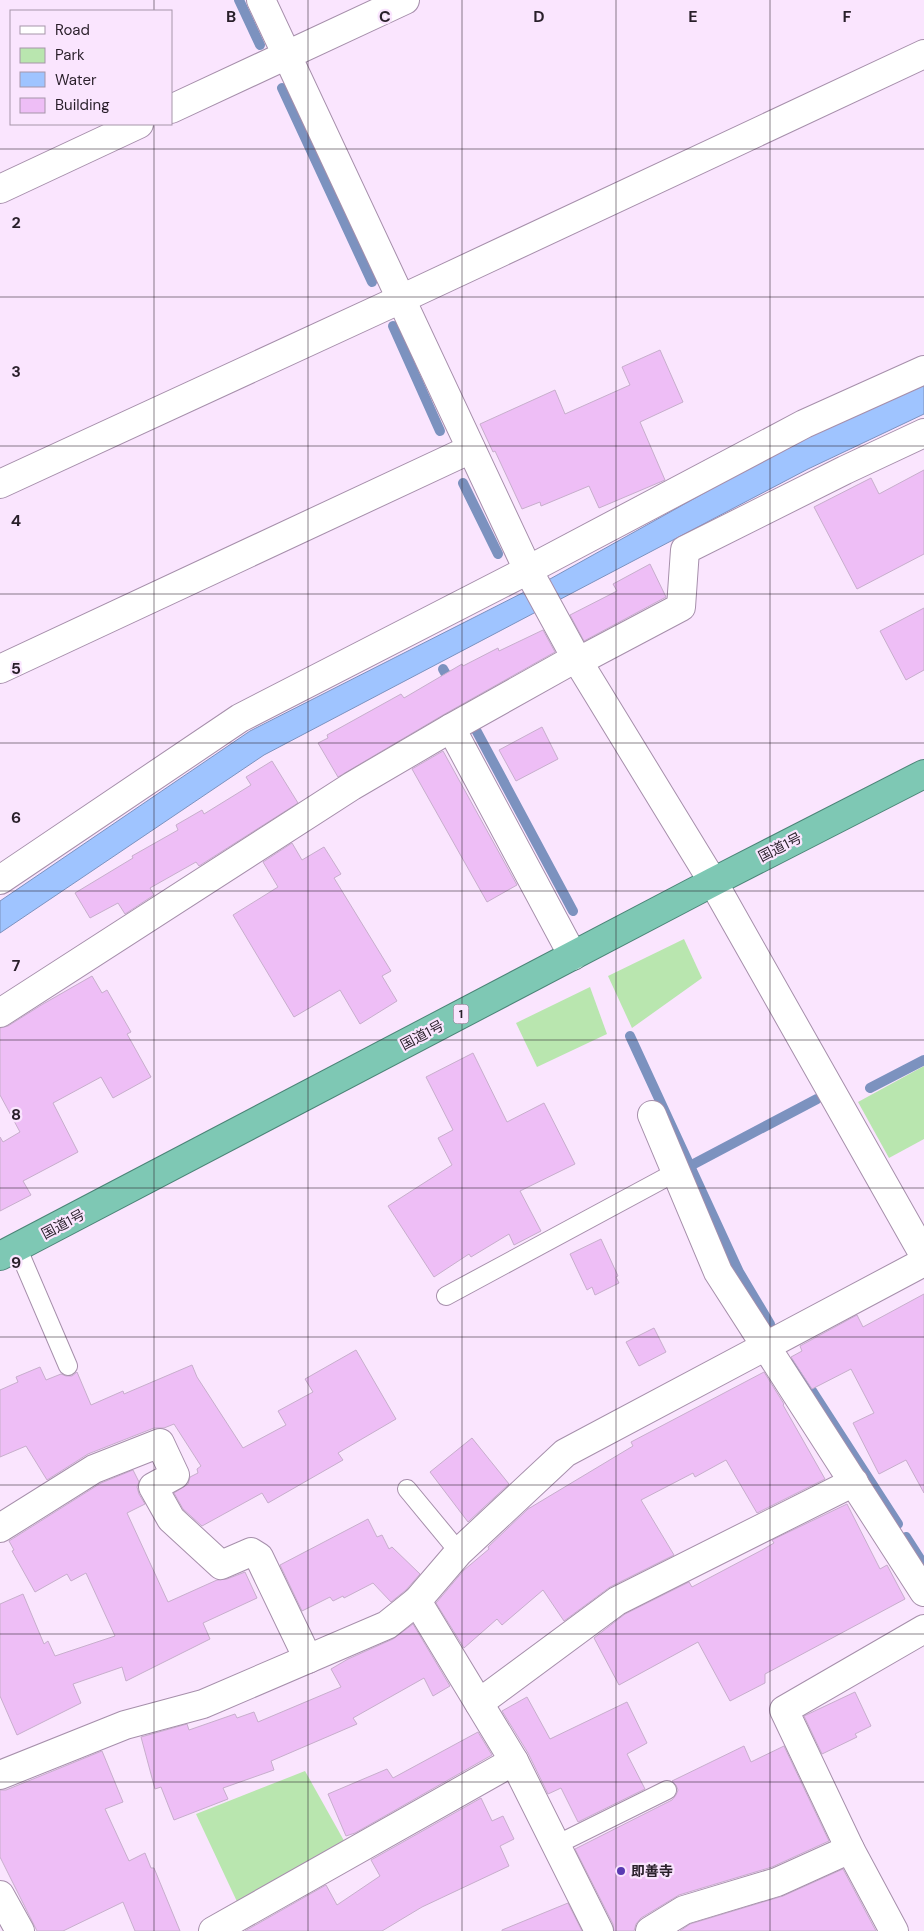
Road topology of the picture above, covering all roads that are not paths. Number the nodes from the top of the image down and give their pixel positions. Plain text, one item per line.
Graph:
1 (261, 0) edge
2 (405, 0) edge
3 (924, 54) edge
4 (286, 55) junction
5 (172, 109) edge
6 (137, 125) edge
7 (0, 189) edge
8 (401, 299) junction
9 (924, 370) edge
10 (924, 433) edge
11 (471, 449) junction
12 (0, 484) edge
13 (531, 575) junction
14 (578, 660) junction
15 (0, 669) edge
16 (451, 728) junction
17 (924, 774) edge
18 (0, 880) edge
19 (713, 882) junction
20 (572, 956) junction
21 (0, 1013) edge
22 (652, 1115) dead end
23 (676, 1172) junction
24 (9, 1252) edge
25 (924, 1255) edge
26 (924, 1262) edge
27 (446, 1296) dead end
28 (767, 1347) junction
29 (68, 1366) dead end
30 (854, 1482) junction
31 (407, 1489) dead end
32 (0, 1528) edge
33 (459, 1552) junction
34 (924, 1592) edge
35 (418, 1601) junction
36 (924, 1629) edge
37 (308, 1659) junction
38 (479, 1703) junction
39 (514, 1761) junction
40 (0, 1775) edge
41 (667, 1790) dead end
42 (556, 1845) junction
43 (850, 1849) junction
44 (0, 1895) edge
45 (20, 1931) edge
46 (213, 1931) edge
47 (599, 1931) edge
48 (650, 1931) edge
49 (894, 1931) edge

1 - 4 street
2 - 4 street
3 - 8 street
4 - 5 street
4 - 8 street
6 - 7 street
8 - 11 street
8 - 12 street
9 - 13 street
10 - 14 street
11 - 13 street
11 - 15 street
13 - 14 street
13 - 18 street
14 - 16 street
14 - 19 street
16 - 20 street
16 - 21 street
17 - 19 highway, 国道1号 / 1
19 - 20 highway, 国道1号 / 1
19 - 25 street
20 - 24 highway, 国道1号 / 1
22 - 23 street
23 - 27 lane
23 - 28 street
24 - 29 lane
26 - 28 street
28 - 30 street
28 - 33 street
30 - 34 street
30 - 38 street
31 - 33 lane
32 - 37 street
33 - 35 street
35 - 37 street
35 - 38 street
36 - 43 street
37 - 40 street
38 - 39 street
39 - 42 street
39 - 46 street
41 - 42 lane
42 - 47 street
43 - 48 street
43 - 49 street
44 - 45 street

